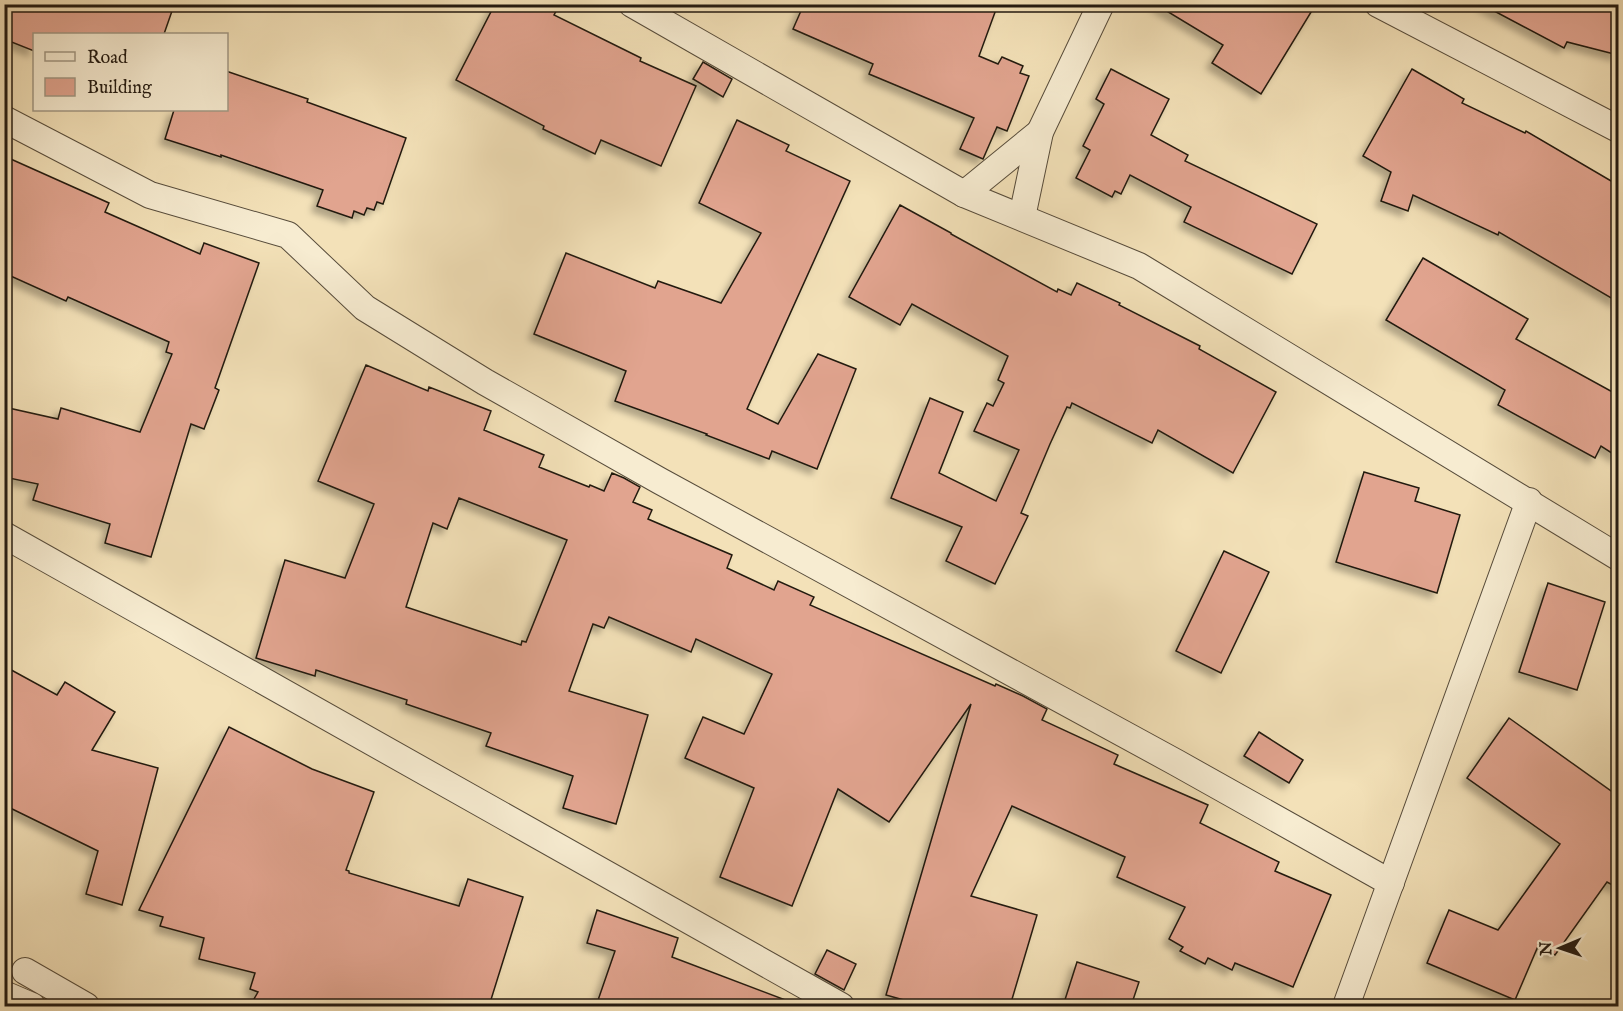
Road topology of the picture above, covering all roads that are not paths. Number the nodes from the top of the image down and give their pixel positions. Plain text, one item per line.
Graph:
1 (632, 4) edge
2 (1101, 4) edge
3 (1378, 4) edge
4 (4, 119) edge
5 (1618, 129) edge
6 (1040, 132) junction
7 (964, 194) junction
8 (1022, 217) junction
9 (1528, 501) junction
10 (4, 535) edge
11 (1618, 557) edge
12 (1391, 883) junction
13 (25, 971) dead end
14 (4, 994) edge
15 (32, 1006) edge
16 (86, 1006) edge
17 (841, 1006) edge
18 (1346, 1006) edge

1 - 7 street
2 - 6 street
3 - 5 street
4 - 12 street
6 - 7 street
6 - 8 street
7 - 8 street
8 - 9 street
9 - 11 street
9 - 12 street
10 - 17 street
12 - 18 street
13 - 16 street
14 - 15 street

